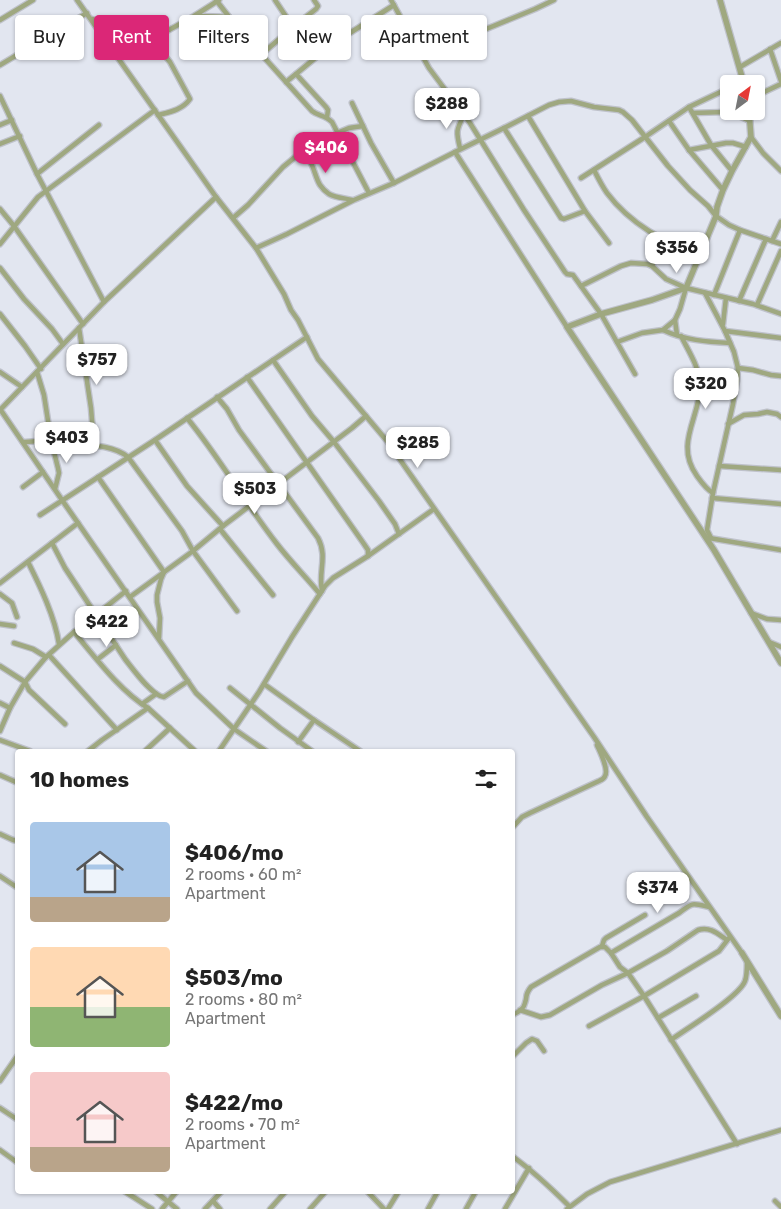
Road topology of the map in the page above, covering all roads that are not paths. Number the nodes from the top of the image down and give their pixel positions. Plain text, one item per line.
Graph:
1 (33, 0) edge
2 (77, 0) edge
3 (217, 0) edge
4 (275, 0) edge
5 (314, 0) edge
6 (391, 0) edge
7 (554, 0) edge
8 (720, 0) edge
9 (394, 6) junction
10 (87, 13) junction
11 (195, 15) edge
12 (228, 15) edge
13 (285, 15) edge
14 (309, 15) edge
15 (399, 15) edge
16 (91, 19) junction
17 (0, 20) edge
18 (94, 20) edge
19 (487, 29) edge
20 (351, 32) edge
21 (278, 40) edge
22 (781, 43) edge
23 (268, 49) edge
24 (770, 49) junction
25 (168, 60) edge
26 (267, 60) edge
27 (312, 60) edge
28 (425, 60) edge
29 (0, 65) edge
30 (740, 67) junction
31 (296, 74) junction
32 (741, 75) edge
33 (286, 82) junction
34 (781, 82) edge
35 (765, 91) edge
36 (720, 92) edge
37 (0, 96) edge
38 (352, 103) dead end
39 (689, 107) junction
40 (154, 110) junction
41 (693, 113) junction
42 (158, 115) junction
43 (464, 115) junction
44 (528, 116) junction
45 (327, 118) junction
46 (12, 120) junction
47 (669, 121) junction
48 (750, 121) joint
49 (470, 122) junction
50 (460, 123) junction
51 (0, 125) edge
52 (99, 125) dead end
53 (363, 126) junction
54 (504, 128) junction
55 (337, 133) junction
56 (20, 136) junction
57 (645, 137) junction
58 (752, 137) junction
59 (480, 139) junction
60 (0, 144) edge
61 (711, 145) junction
62 (746, 147) junction
63 (460, 148) junction
64 (689, 150) junction
65 (455, 152) junction
66 (594, 170) junction
67 (732, 171) junction
68 (781, 171) edge
69 (37, 174) junction
70 (580, 178) dead end
71 (394, 183) junction
72 (723, 190) junction
73 (46, 191) junction
74 (369, 193) junction
75 (216, 197) junction
76 (354, 200) junction
77 (0, 209) edge
78 (586, 210) junction
79 (716, 216) junction
80 (232, 218) junction
81 (781, 222) edge
82 (14, 226) junction
83 (740, 230) junction
84 (766, 239) junction
85 (662, 240) junction
86 (772, 241) junction
87 (609, 243) dead end
88 (0, 244) edge
89 (781, 244) edge
90 (256, 248) junction
91 (781, 252) edge
92 (699, 257) junction
93 (652, 266) junction
94 (0, 268) edge
95 (582, 286) junction
96 (686, 288) junction
97 (705, 294) junction
98 (714, 295) junction
99 (726, 298) junction
100 (739, 301) junction
101 (104, 302) junction
102 (757, 305) junction
103 (0, 314) edge
104 (601, 314) junction
105 (781, 314) edge
106 (675, 320) junction
107 (84, 324) junction
108 (723, 326) junction
109 (567, 327) junction
110 (79, 328) junction
111 (663, 330) junction
112 (725, 331) junction
113 (679, 335) junction
114 (307, 337) junction
115 (781, 338) edge
116 (617, 342) junction
117 (730, 343) junction
118 (63, 344) junction
119 (273, 360) junction
120 (738, 368) junction
121 (39, 370) junction
122 (0, 372) edge
123 (635, 374) dead end
124 (781, 376) edge
125 (247, 378) junction
126 (22, 387) junction
127 (217, 397) junction
128 (0, 410) edge
129 (731, 413) junction
130 (744, 415) junction
131 (366, 416) junction
132 (781, 417) edge
133 (187, 418) junction
134 (728, 424) junction
135 (51, 440) junction
136 (155, 440) junction
137 (22, 442) junction
138 (334, 442) junction
139 (94, 446) junction
140 (128, 457) junction
141 (307, 463) junction
142 (719, 466) junction
143 (781, 470) edge
144 (43, 472) junction
145 (98, 477) junction
146 (278, 484) junction
147 (23, 487) dead end
148 (55, 489) junction
149 (712, 495) junction
150 (62, 500) junction
151 (781, 504) edge
152 (250, 507) junction
153 (434, 509) junction
154 (40, 515) dead end
155 (78, 523) junction
156 (222, 527) junction
157 (399, 534) junction
158 (708, 537) junction
159 (52, 543) junction
160 (781, 550) edge
161 (193, 551) junction
162 (368, 556) junction
163 (28, 562) junction
164 (164, 572) junction
165 (0, 583) edge
166 (126, 591) junction
167 (321, 592) junction
168 (0, 594) edge
169 (273, 595) dead end
170 (130, 597) junction
171 (238, 611) dead end
172 (751, 612) junction
173 (97, 615) junction
174 (17, 617) dead end
175 (781, 620) edge
176 (0, 624) edge
177 (14, 626) dead end
178 (74, 632) junction
179 (158, 638) junction
180 (768, 642) junction
181 (14, 643) dead end
182 (59, 644) junction
183 (116, 645) junction
184 (781, 647) edge
185 (47, 656) junction
186 (98, 659) junction
187 (781, 663) edge
188 (0, 666) edge
189 (188, 681) junction
190 (25, 682) junction
191 (264, 684) junction
192 (230, 688) dead end
193 (156, 694) junction
194 (0, 703) edge
195 (142, 704) junction
196 (250, 705) junction
197 (10, 708) junction
198 (148, 708) junction
199 (314, 720) junction
200 (65, 724) dead end
201 (170, 728) junction
202 (234, 729) junction
203 (117, 730) junction
204 (0, 732) edge
205 (594, 736) junction
206 (0, 740) edge
207 (298, 742) junction
208 (25, 749) edge
209 (91, 749) edge
210 (147, 749) edge
211 (193, 749) edge
212 (222, 749) edge
213 (263, 749) edge
214 (309, 749) edge
215 (357, 749) edge
216 (0, 775) edge
217 (15, 782) edge
218 (515, 825) edge
219 (0, 834) edge
220 (15, 840) edge
221 (0, 876) edge
222 (15, 886) edge
223 (709, 907) junction
224 (645, 915) dead end
225 (728, 939) junction
226 (602, 946) junction
227 (611, 953) junction
228 (742, 953) joint
229 (747, 962) junction
230 (628, 973) junction
231 (644, 996) junction
232 (696, 996) dead end
233 (520, 1010) junction
234 (515, 1013) edge
235 (781, 1016) edge
236 (658, 1018) junction
237 (589, 1026) dead end
238 (671, 1040) junction
239 (544, 1051) dead end
240 (515, 1054) edge
241 (15, 1059) edge
242 (0, 1081) edge
243 (0, 1108) edge
244 (15, 1118) edge
245 (781, 1130) edge
246 (737, 1144) junction
247 (0, 1150) edge
248 (515, 1158) edge
249 (15, 1161) edge
250 (529, 1168) junction
251 (515, 1192) edge
252 (129, 1194) edge
253 (159, 1194) edge
254 (174, 1194) edge
255 (219, 1194) edge
256 (283, 1194) edge
257 (323, 1194) edge
258 (370, 1194) edge
259 (397, 1194) edge
260 (436, 1194) edge
261 (474, 1194) edge
262 (514, 1194) edge
263 (168, 1201) junction
264 (213, 1201) junction
265 (393, 1201) junction
266 (775, 1201) dead end
267 (781, 1207) edge
268 (568, 1208) edge
269 (152, 1209) edge
270 (162, 1209) edge
271 (177, 1209) edge
272 (205, 1209) edge
273 (220, 1209) edge
274 (270, 1209) edge
275 (310, 1209) edge
276 (384, 1209) edge
277 (394, 1209) edge
278 (428, 1209) edge
279 (466, 1209) edge
280 (505, 1209) edge

1 - 17 street
2 - 10 street
3 - 11 street
3 - 12 street
4 - 13 street
5 - 14 street
6 - 9 street
7 - 19 street
8 - 30 street
9 - 15 street
9 - 20 street
10 - 16 street
10 - 29 street
16 - 18 street
16 - 40 street
21 - 23 street
22 - 24 street
24 - 30 street
24 - 34 street
25 - 42 street
26 - 33 street
27 - 31 street
28 - 43 street
30 - 32 street
31 - 33 street
31 - 45 street
33 - 45 street
34 - 35 street
36 - 39 street
37 - 46 street
38 - 53 street
39 - 41 street
39 - 47 street
40 - 42 street
40 - 73 street
41 - 48 street
41 - 61 street
42 - 75 street
43 - 49 street
43 - 50 street
44 - 54 street
44 - 57 street
44 - 78 street
45 - 55 street
46 - 51 street
46 - 56 street
47 - 57 street
47 - 64 street
48 - 58 street
49 - 50 street
49 - 59 street
50 - 63 street
52 - 69 street
53 - 55 street
53 - 71 street
54 - 59 street
54 - 78 street
55 - 74 street
56 - 60 street
56 - 69 street
57 - 66 street
57 - 79 street
58 - 62 street
58 - 68 street
59 - 63 street
59 - 95 street
61 - 62 street
61 - 64 street
61 - 67 street
62 - 67 street
63 - 65 street
64 - 72 street
65 - 71 street
65 - 109 street
66 - 70 street
66 - 85 street
67 - 72 street
69 - 73 street
71 - 74 street
72 - 79 street
73 - 82 street
73 - 101 street
74 - 76 street
75 - 80 street
75 - 101 street
76 - 80 street
76 - 90 street
77 - 82 street
78 - 87 street
79 - 83 street
79 - 92 street
80 - 90 street
81 - 86 street
82 - 88 street
82 - 107 street
83 - 84 street
83 - 98 street
84 - 86 street
84 - 100 street
85 - 92 street
85 - 93 street
86 - 89 street
90 - 114 street
91 - 102 street
92 - 96 street
93 - 95 street
93 - 96 street
94 - 118 street
95 - 104 street
96 - 97 street
96 - 104 street
96 - 106 street
97 - 98 street
97 - 108 street
98 - 99 street
99 - 100 street
99 - 108 street
100 - 102 street
101 - 107 street
102 - 105 street
103 - 121 street
104 - 109 street
104 - 116 street
106 - 111 street
106 - 113 street
107 - 110 street
108 - 112 street
109 - 158 street
110 - 118 street
110 - 139 street
111 - 113 street
111 - 116 street
112 - 115 street
112 - 117 street
113 - 117 street
113 - 149 street
114 - 119 street
114 - 131 street
116 - 123 street
117 - 120 street
118 - 121 street
119 - 125 street
119 - 138 street
120 - 124 street
120 - 129 street
121 - 126 street
121 - 135 street
122 - 126 street
125 - 127 street
125 - 141 street
126 - 128 street
127 - 133 street
127 - 146 street
128 - 137 street
129 - 130 street
129 - 134 street
130 - 132 street
130 - 134 street
131 - 138 street
131 - 153 street
133 - 136 street
133 - 152 street
134 - 142 street
135 - 137 street
135 - 139 street
135 - 148 street
136 - 140 street
136 - 156 street
137 - 144 street
138 - 141 street
138 - 157 street
139 - 140 street
140 - 145 street
140 - 161 street
141 - 146 street
141 - 162 street
142 - 143 street
142 - 149 street
144 - 147 street
144 - 148 street
145 - 150 street
145 - 164 street
146 - 152 street
146 - 167 street
148 - 150 street
149 - 151 street
149 - 158 street
150 - 154 street
150 - 155 street
152 - 156 street
152 - 167 street
153 - 157 street
153 - 205 street
155 - 159 street
155 - 166 street
156 - 161 street
156 - 169 street
157 - 162 street
158 - 160 street
158 - 172 street
159 - 163 street
159 - 173 street
161 - 164 street
161 - 171 street
162 - 167 street
163 - 165 street
163 - 182 street
164 - 170 street
164 - 179 street
166 - 170 street
166 - 173 street
167 - 191 street
168 - 174 street
170 - 179 street
172 - 175 street
172 - 180 street
173 - 178 street
173 - 183 street
176 - 177 street
178 - 182 street
178 - 186 street
179 - 189 street
180 - 184 street
180 - 187 street
181 - 185 street
182 - 185 street
183 - 186 street
183 - 193 street
185 - 190 street
185 - 203 street
186 - 195 street
188 - 190 street
189 - 193 street
189 - 202 street
190 - 197 street
190 - 200 street
191 - 196 street
191 - 199 street
192 - 196 street
193 - 195 street
194 - 197 street
195 - 198 street
196 - 202 street
196 - 207 street
197 - 204 street
198 - 201 street
198 - 203 street
199 - 207 street
199 - 215 street
201 - 210 street
201 - 211 street
202 - 212 street
202 - 213 street
203 - 209 street
205 - 218 street
205 - 223 street
206 - 208 street
207 - 214 street
216 - 217 street
219 - 220 street
221 - 222 street
223 - 225 street
223 - 227 street
224 - 226 street
225 - 228 street
225 - 230 street
225 - 231 street
226 - 227 street
226 - 233 street
227 - 230 street
228 - 229 street
229 - 235 street
229 - 238 street
230 - 231 street
230 - 233 street
231 - 236 street
231 - 237 street
232 - 236 street
233 - 234 street
236 - 238 street
238 - 246 street
239 - 240 street
241 - 242 street
243 - 244 street
245 - 246 street
246 - 268 street
247 - 249 street
248 - 250 street
250 - 251 street
250 - 268 street
252 - 269 street
253 - 263 street
254 - 263 street
255 - 264 street
256 - 274 street
257 - 275 street
258 - 276 street
259 - 265 street
260 - 278 street
261 - 279 street
262 - 280 street
263 - 270 street
263 - 271 street
264 - 272 street
264 - 273 street
265 - 276 street
265 - 277 street
266 - 267 street

